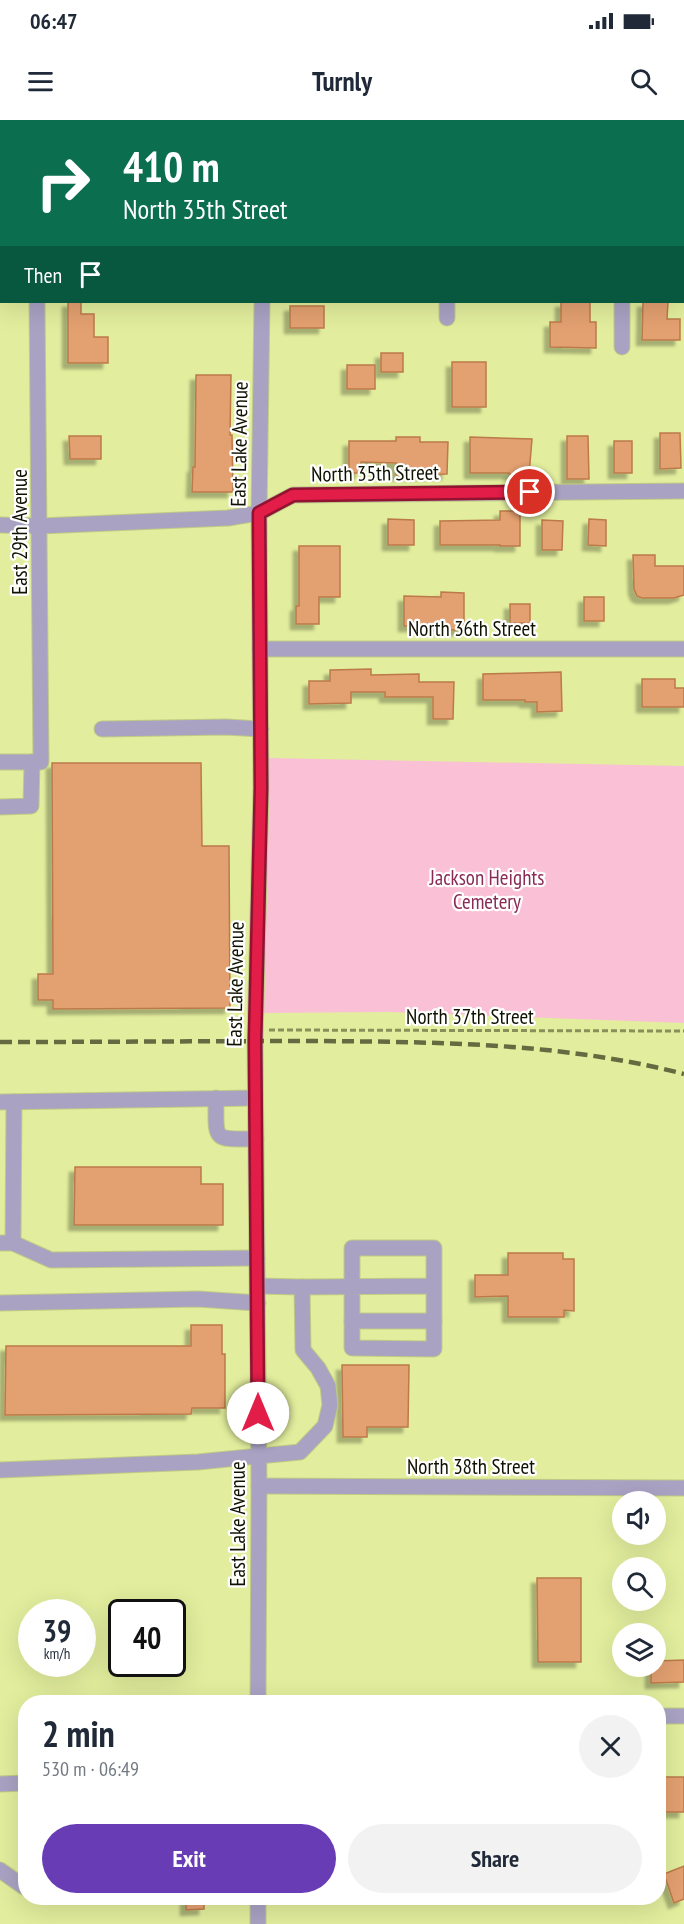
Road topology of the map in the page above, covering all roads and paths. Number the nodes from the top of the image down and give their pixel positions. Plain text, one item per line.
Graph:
1 (37, 303) edge
2 (262, 303) edge
3 (447, 303) edge
4 (622, 303) edge
5 (447, 318) dead end
6 (622, 347) dead end
7 (684, 491) edge
8 (259, 513) junction
9 (0, 525) edge
10 (40, 526) junction
11 (684, 649) edge
12 (260, 650) junction
13 (102, 729) dead end
14 (261, 729) junction
15 (0, 762) edge
16 (36, 762) junction
17 (0, 807) edge
18 (255, 1030) junction
19 (684, 1031) edge
20 (216, 1098) junction
21 (255, 1098) junction
22 (7, 1102) edge
23 (256, 1139) junction
24 (6, 1243) edge
25 (257, 1258) junction
26 (258, 1286) junction
27 (434, 1286) junction
28 (302, 1287) junction
29 (352, 1287) junction
30 (0, 1303) edge
31 (258, 1303) junction
32 (352, 1321) junction
33 (434, 1321) junction
34 (259, 1456) junction
35 (0, 1470) edge
36 (259, 1486) junction
37 (684, 1488) edge
38 (258, 1695) edge
39 (666, 1716) edge
40 (684, 1716) edge
41 (18, 1783) edge
42 (0, 1784) edge
43 (0, 1870) edge
44 (18, 1883) edge
45 (258, 1905) edge
46 (258, 1924) edge

1 - 10 street, East 29th Avenue
2 - 8 street, East Lake Avenue
3 - 5 street
4 - 6 street
7 - 8 street, North 35th Street
8 - 10 street, North 35th Street
8 - 12 street, East Lake Avenue
9 - 10 street, North 35th Street
10 - 16 street, East 29th Avenue
11 - 12 street, North 36th Street
12 - 14 street, East Lake Avenue
13 - 14 street
14 - 18 street, East Lake Avenue
15 - 16 street
16 - 17 street, East 29th Avenue
18 - 19 path, North 37th Street
18 - 21 street, East Lake Avenue
20 - 21 street
20 - 22 street
20 - 23 street
21 - 23 street, East Lake Avenue
22 - 24 street
23 - 25 street, East Lake Avenue
24 - 25 street
25 - 26 street, East Lake Avenue
26 - 28 street
26 - 31 street, East Lake Avenue
27 - 29 street
27 - 29 street
27 - 33 street
28 - 29 street
28 - 34 street
29 - 32 street
30 - 31 street
31 - 34 street, East Lake Avenue
32 - 33 street
32 - 33 street
34 - 35 street
34 - 36 street, East Lake Avenue
36 - 37 street, North 38th Street
36 - 38 street, East Lake Avenue
39 - 40 street
41 - 42 street
43 - 44 street
45 - 46 street

